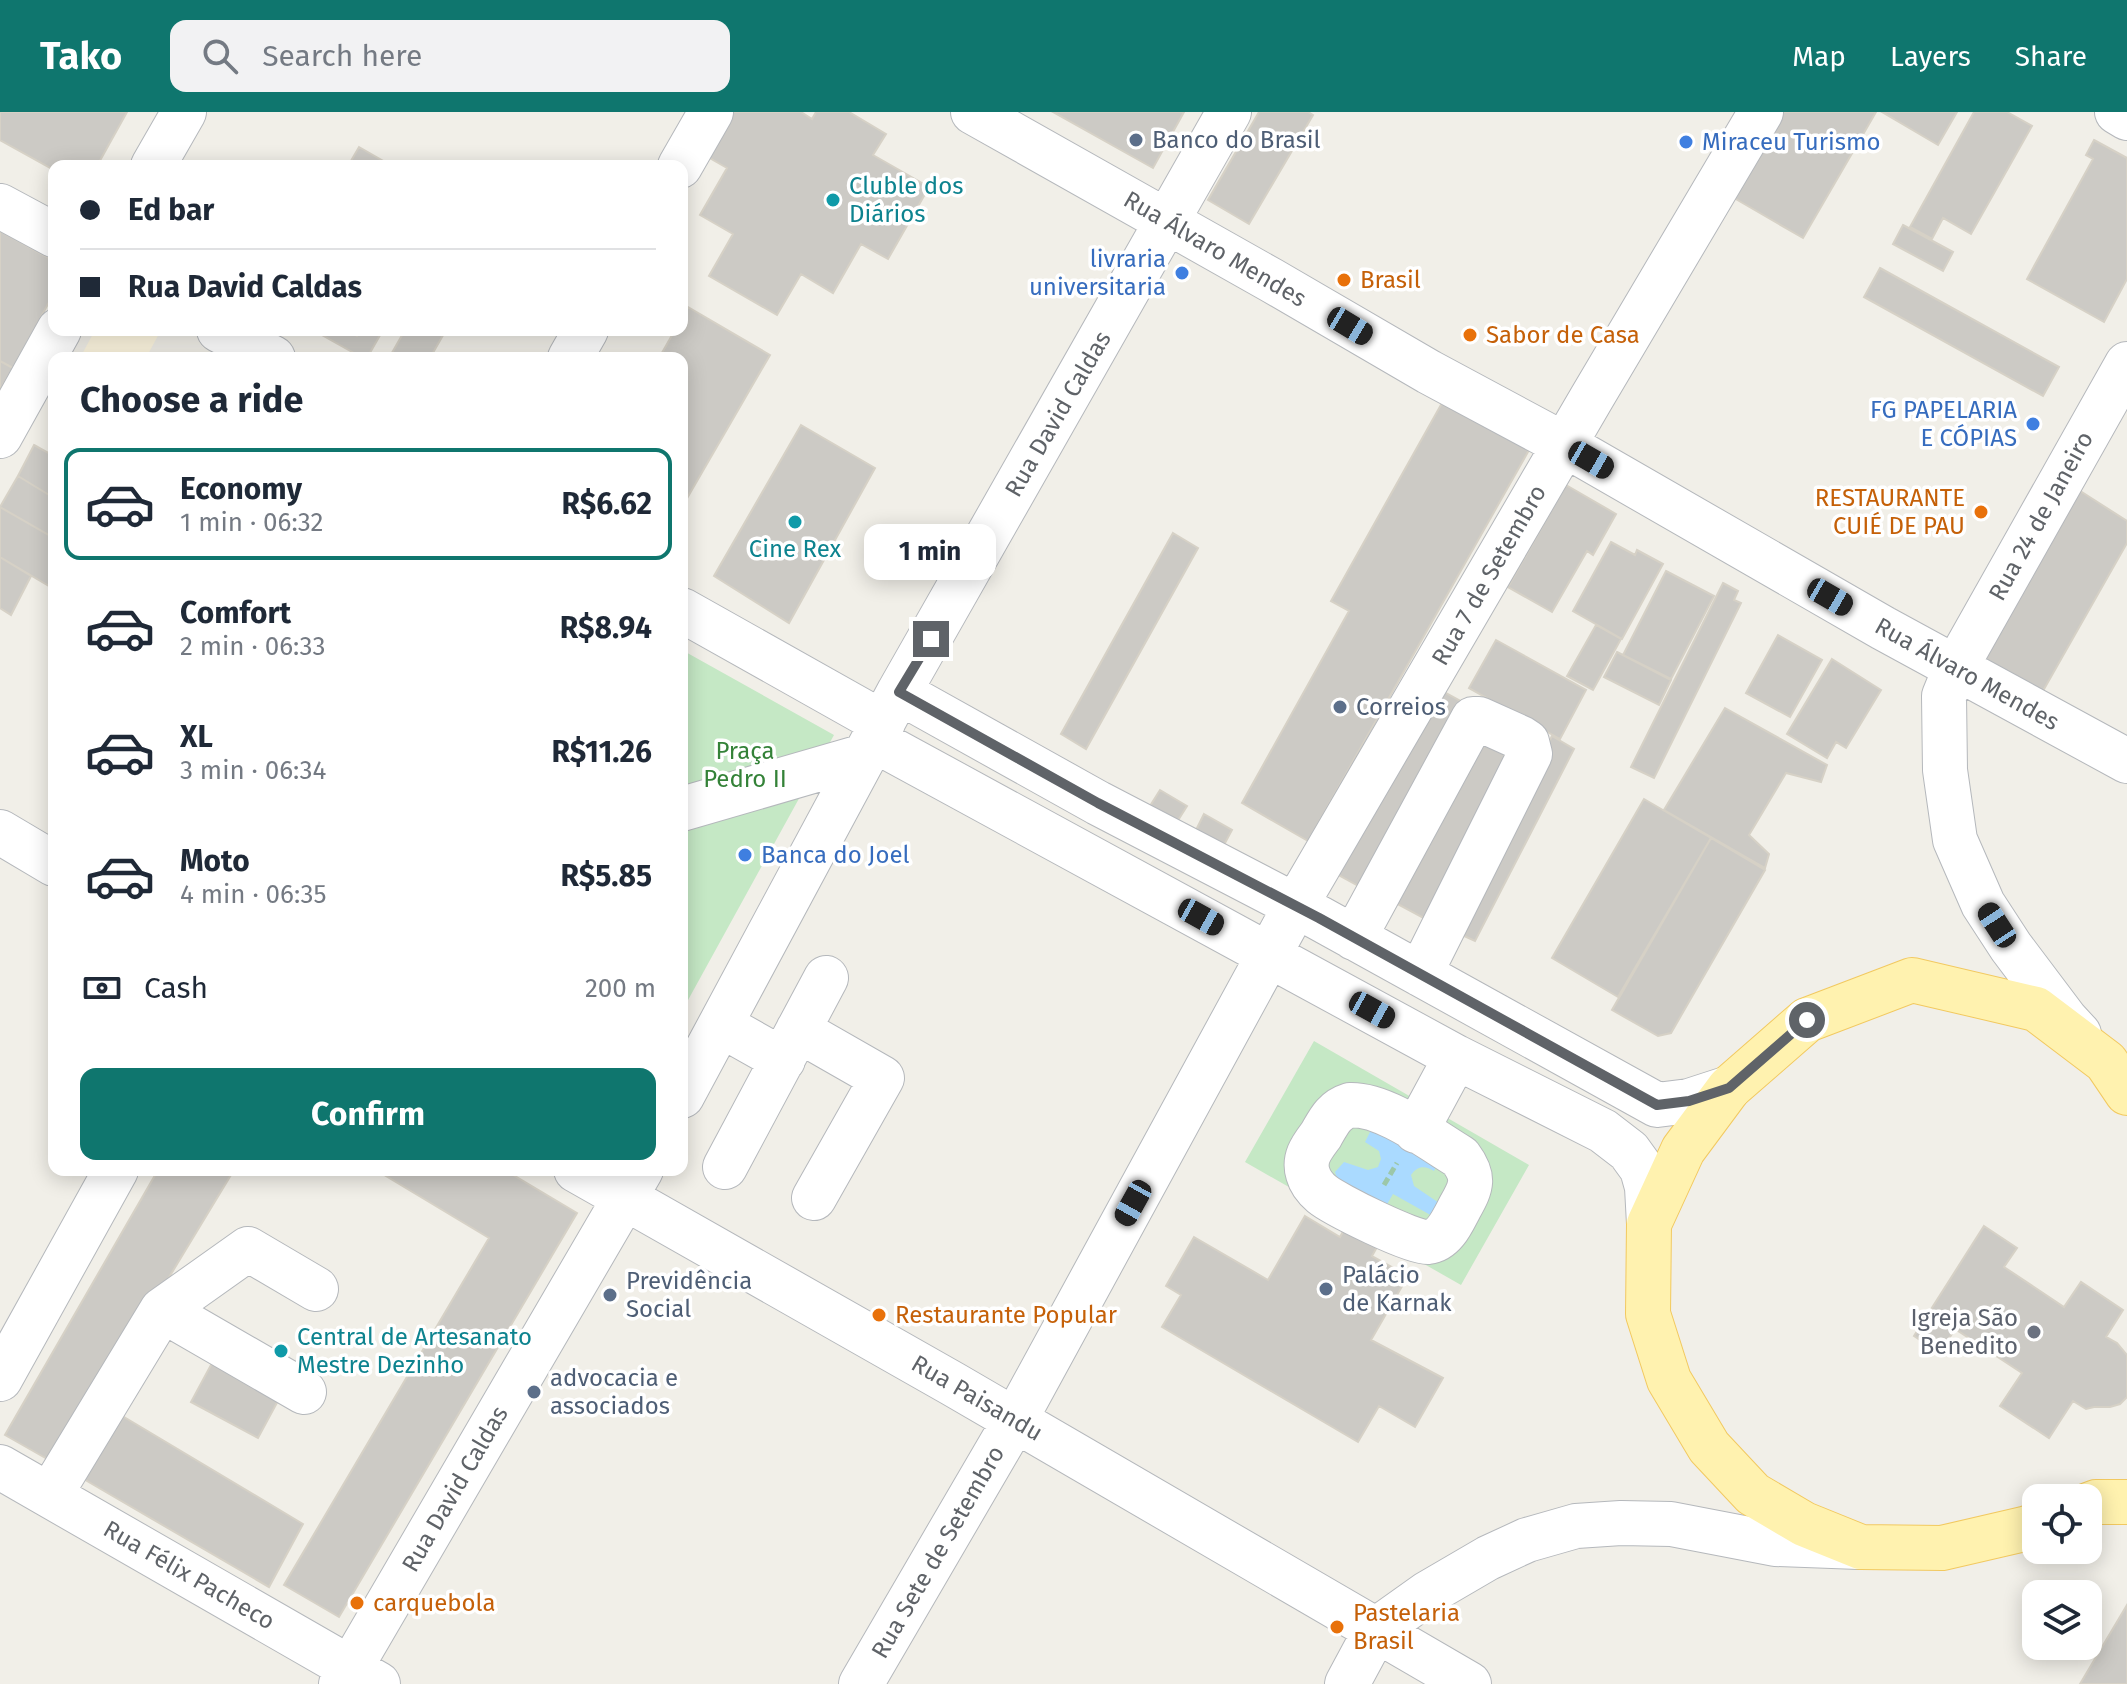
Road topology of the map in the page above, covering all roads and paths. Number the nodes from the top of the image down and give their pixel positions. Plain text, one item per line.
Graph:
1 (184, 112) edge
2 (711, 112) edge
3 (973, 112) edge
4 (1229, 112) edge
5 (1761, 112) edge
6 (2117, 112) edge
7 (2127, 118) edge
8 (156, 160) edge
9 (683, 160) edge
10 (0, 206) edge
11 (1167, 222) junction
12 (48, 232) edge
13 (56, 336) edge
14 (231, 336) edge
15 (261, 352) edge
16 (2127, 364) edge
17 (0, 436) edge
18 (1565, 445) junction
19 (688, 614) edge
20 (1955, 669) junction
21 (880, 728) junction
22 (968, 729) junction
23 (2127, 761) edge
24 (942, 777) junction
25 (1098, 803) junction
26 (688, 807) edge
27 (0, 832) edge
28 (1074, 848) junction
29 (48, 860) edge
30 (1296, 905) junction
31 (1354, 938) junction
32 (1269, 954) junction
33 (1420, 974) junction
34 (826, 978) dead end
35 (1499, 1019) junction
36 (721, 1025) junction
37 (791, 1045) junction
38 (1465, 1061) junction
39 (2116, 1077) edge
40 (688, 1085) edge
41 (1729, 1088) junction
42 (1409, 1142) joint
43 (725, 1167) dead end
44 (113, 1176) edge
45 (600, 1176) edge
46 (633, 1184) edge
47 (1382, 1189) dead end
48 (814, 1198) dead end
49 (1649, 1224) junction
50 (316, 1289) dead end
51 (162, 1310) junction
52 (0, 1379) edge
53 (304, 1392) dead end
54 (1015, 1420) junction
55 (0, 1467) edge
56 (50, 1495) junction
57 (2102, 1502) edge
58 (2127, 1502) edge
59 (2022, 1528) edge
60 (1861, 1547) junction
61 (1376, 1630) junction
62 (356, 1679) edge
63 (861, 1684) edge
64 (1347, 1684) edge
65 (1469, 1684) edge

1 - 8 street
2 - 9 street
3 - 11 street, Rua Álvaro Mendes
4 - 11 street, Rua David Caldas
5 - 18 street, Rua 7 de Setembro
6 - 7 street
10 - 12 street
11 - 18 street, Rua Álvaro Mendes
11 - 21 street, Rua David Caldas
13 - 17 street
14 - 15 street
16 - 20 street, Rua 24 de Janeiro
18 - 20 street, Rua Álvaro Mendes
18 - 30 street, Rua 7 de Setembro
19 - 21 street
20 - 23 street, Rua Álvaro Mendes
20 - 39 street, Rua 24 de Janeiro
21 - 22 street
21 - 24 street
21 - 26 street
21 - 36 street, Rua David Caldas
22 - 24 street
22 - 25 street
24 - 28 street
25 - 28 street
25 - 30 street
27 - 29 street
28 - 32 street
30 - 31 street
30 - 32 street, Rua 7 de Setembro
31 - 33 street
31 - 33 street
32 - 38 street
32 - 54 street, Rua 7 de Setembro
33 - 35 street
34 - 37 street
35 - 38 street
35 - 41 street
36 - 37 street
36 - 40 street, Rua David Caldas
37 - 43 street
37 - 48 street
38 - 42 street
38 - 49 street
39 - 41 main road
41 - 49 main road
42 - 47 path
44 - 52 street
45 - 46 street, Rua Paisandu
46 - 54 street, Rua Paisandu
46 - 62 street, Rua David Caldas
49 - 60 main road
50 - 51 street
51 - 53 street
51 - 56 street
54 - 61 street, Rua Paisandu
54 - 63 street, Rua Sete de Setembro
55 - 56 street, Rua Félix Pacheco
56 - 62 street, Rua Félix Pacheco
57 - 58 main road
59 - 60 main road
60 - 61 street
61 - 64 street
61 - 65 street, Rua Paisandu

